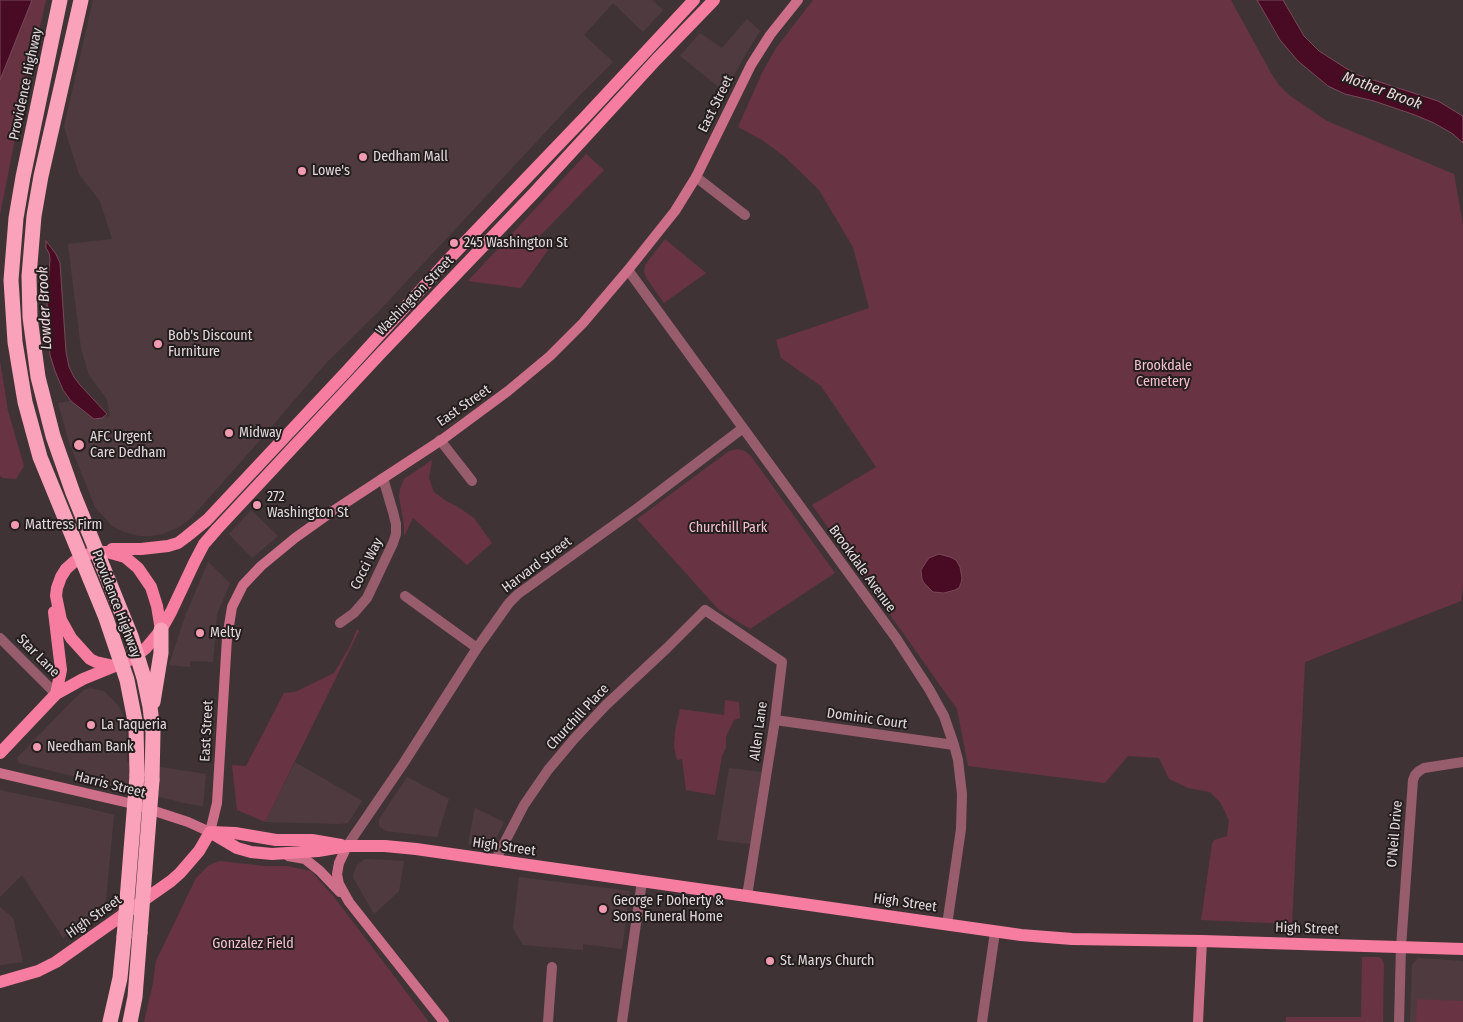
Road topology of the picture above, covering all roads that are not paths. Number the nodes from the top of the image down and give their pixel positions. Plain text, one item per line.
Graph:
1 (60, 0) edge
2 (80, 0) edge
3 (694, 0) edge
4 (714, 0) edge
5 (798, 0) edge
6 (696, 177) junction
7 (745, 215) dead end
8 (628, 270) junction
9 (743, 428) junction
10 (440, 440) junction
11 (383, 478) junction
12 (472, 482) dead end
13 (97, 551) junction
14 (81, 557) junction
15 (57, 588) junction
16 (405, 596) dead end
17 (705, 610) joint
18 (340, 623) dead end
19 (160, 630) junction
20 (0, 638) edge
21 (477, 648) junction
22 (138, 655) junction
23 (122, 664) junction
24 (56, 694) junction
25 (151, 714) junction
26 (775, 720) junction
27 (954, 745) junction
28 (0, 753) edge
29 (1463, 762) edge
30 (0, 773) edge
31 (210, 832) junction
32 (347, 846) junction
33 (272, 854) junction
34 (495, 861) junction
35 (642, 881) junction
36 (747, 896) junction
37 (350, 902) junction
38 (947, 925) junction
39 (994, 932) junction
40 (1202, 941) junction
41 (1401, 946) junction
42 (1463, 949) edge
43 (552, 967) dead end
44 (0, 982) edge
45 (110, 1022) edge
46 (130, 1022) edge
47 (444, 1022) edge
48 (548, 1022) edge
49 (622, 1022) edge
50 (982, 1022) edge
51 (1198, 1022) edge
52 (1399, 1022) edge

1 - 14 highway, Providence Highway
2 - 13 highway, Providence Highway
3 - 13 main road, Washington Street
4 - 19 main road, Washington Street
5 - 6 street, East Street
6 - 7 street
6 - 8 street, East Street
8 - 9 street, Brookdale Avenue
8 - 10 street, East Street
9 - 21 street, Harvard Street
9 - 27 street, Brookdale Avenue
10 - 11 street, East Street
10 - 12 street
11 - 18 street, Cocci Way
11 - 31 street, East Street
13 - 14 main road, Washington Street
13 - 19 main road
13 - 22 highway, Providence Highway
14 - 15 main road
14 - 23 highway, Providence Highway
15 - 23 main road
15 - 24 main road
16 - 21 street
17 - 26 street, Allen Lane
17 - 34 street, Churchill Place
19 - 22 main road, Washington Street
19 - 25 highway
20 - 24 street, Star Lane
21 - 32 street, Harvard Street
22 - 23 main road, Washington Street
22 - 25 highway, Providence Highway
23 - 24 main road
23 - 45 highway, Providence Highway, bridge
24 - 28 main road
25 - 46 highway, Providence Highway, bridge
26 - 27 street, Dominic Court
26 - 36 street, Allen Lane
27 - 38 street, Brookdale Avenue
29 - 41 street, O'Neil Drive
30 - 31 street, Harris Street
31 - 32 main road, High Street
31 - 33 main road, High Street
31 - 44 main road, High Street
32 - 33 main road, High Street
32 - 34 main road, High Street
32 - 37 street
33 - 37 street
34 - 35 main road, High Street
35 - 36 main road, High Street
35 - 49 street
36 - 38 main road, High Street
37 - 47 street
38 - 39 main road, High Street
39 - 40 main road, High Street
39 - 50 street
40 - 41 main road, High Street
40 - 51 street
41 - 42 main road, High Street
41 - 52 street
43 - 48 street

